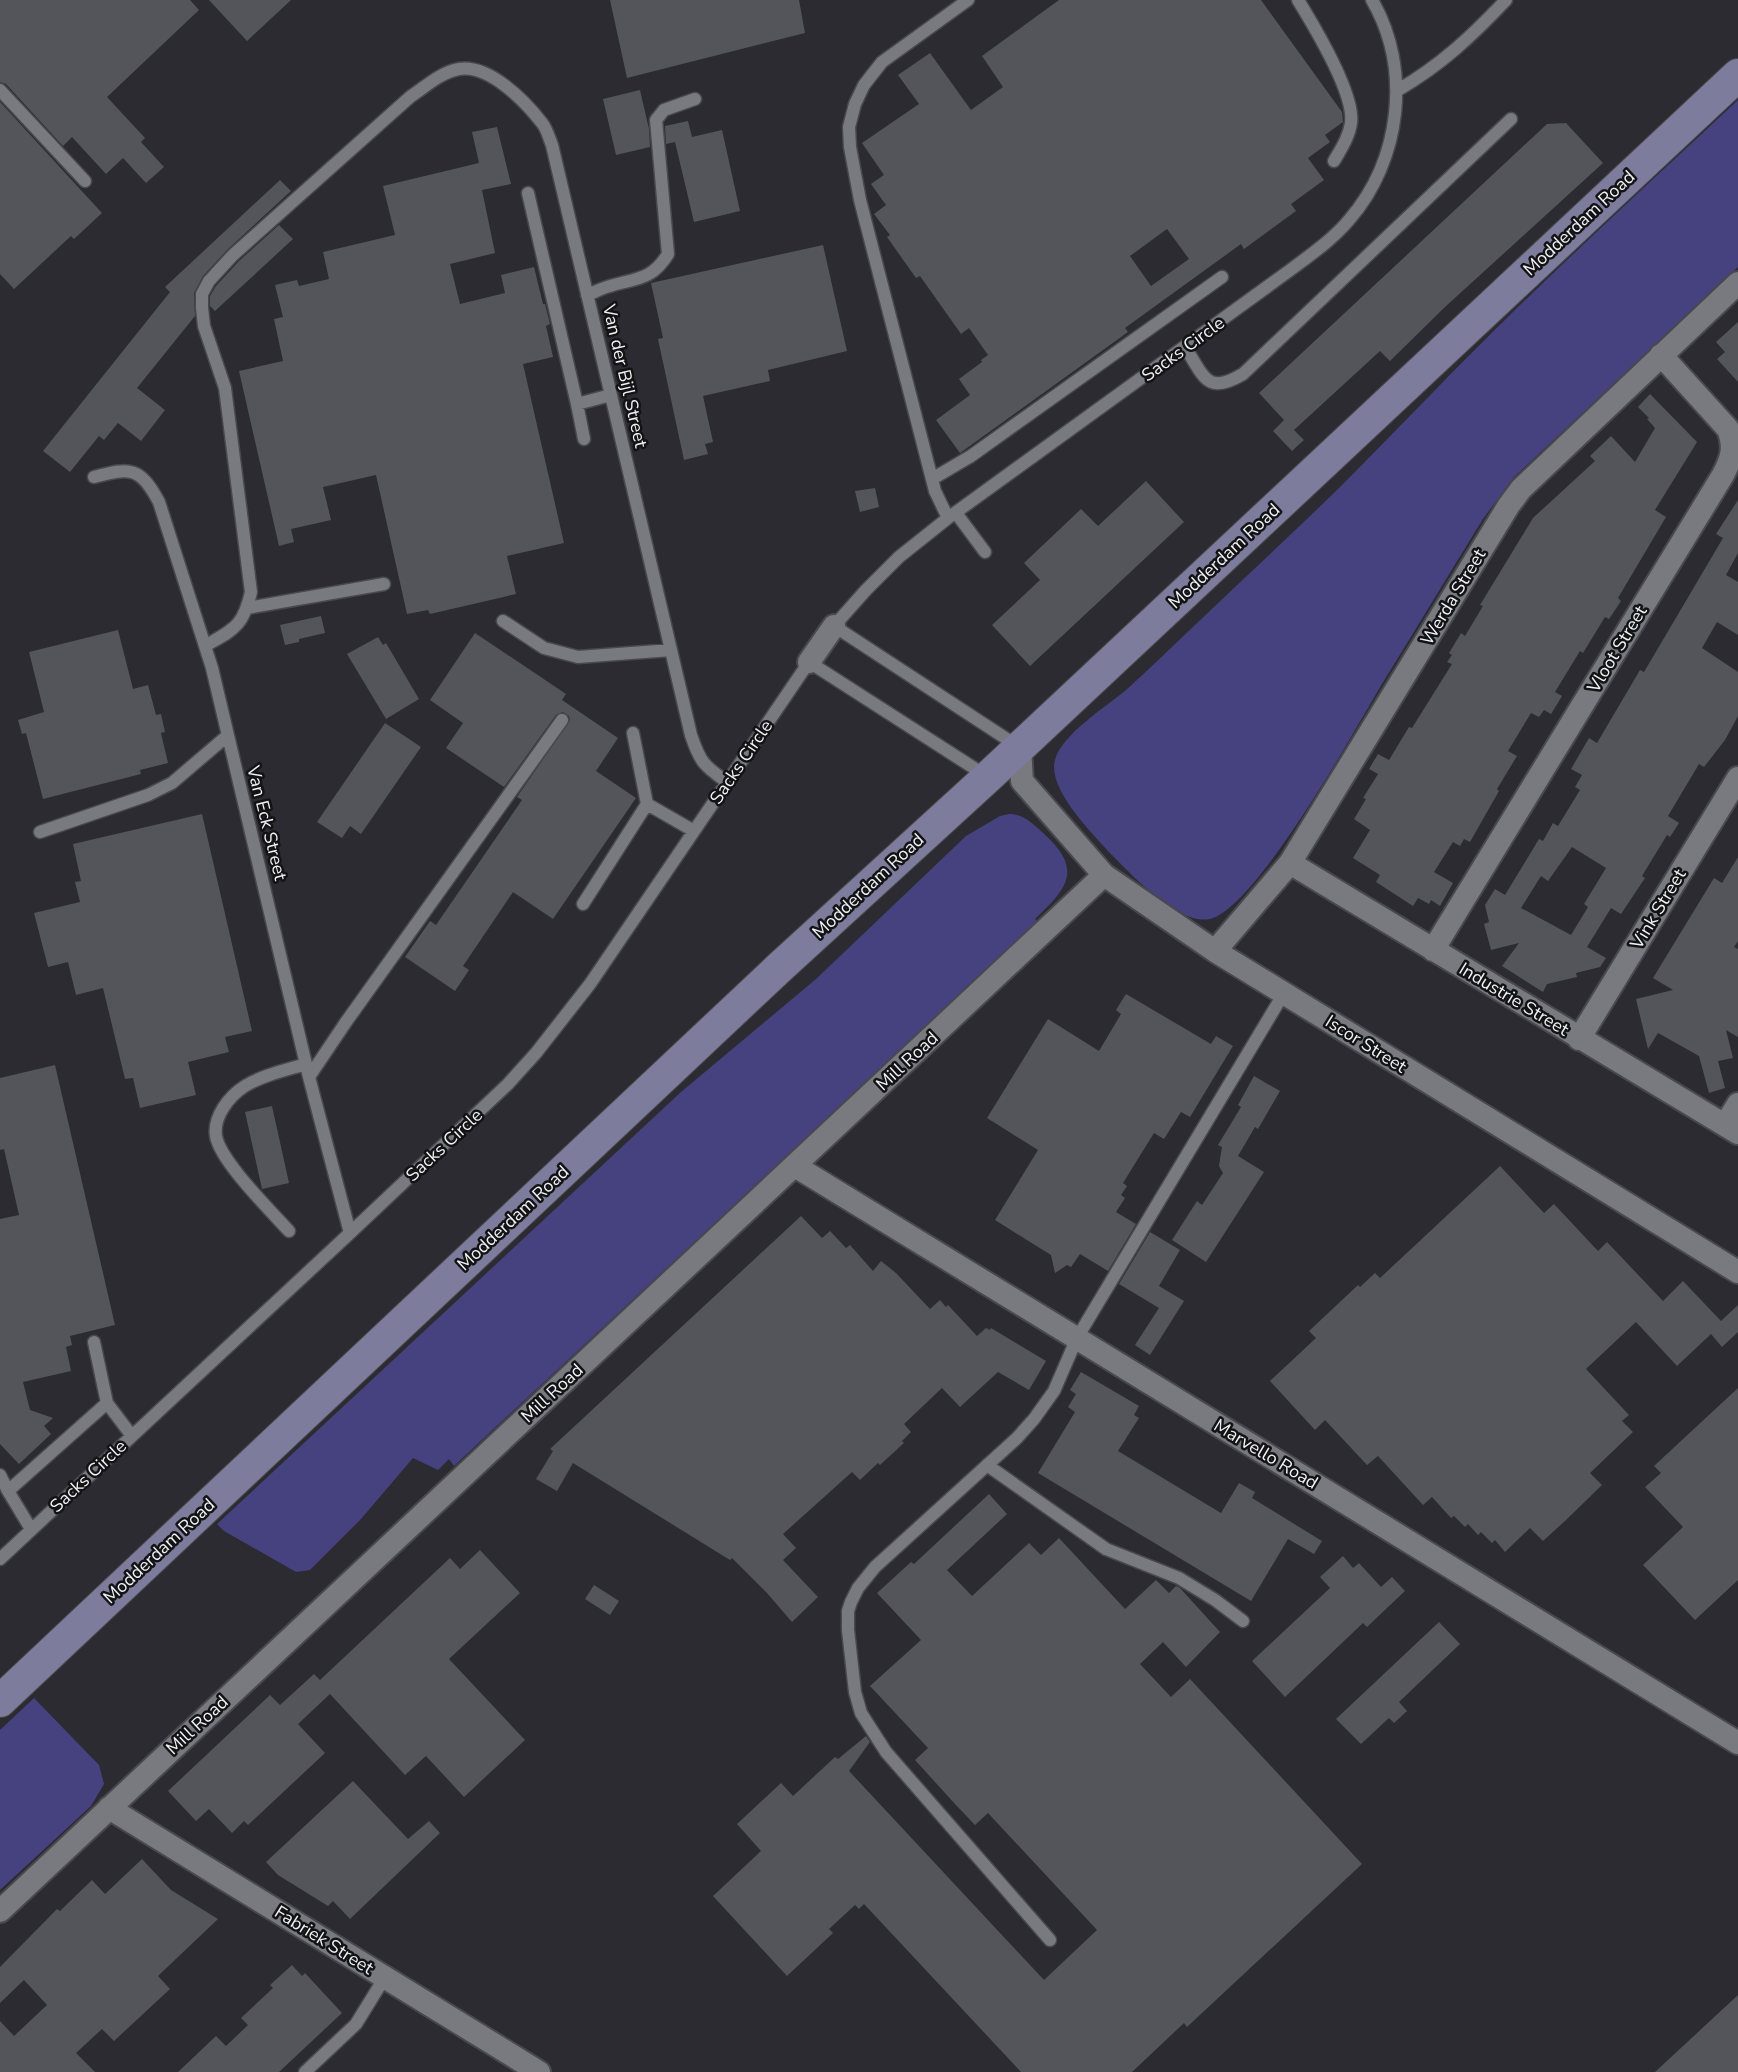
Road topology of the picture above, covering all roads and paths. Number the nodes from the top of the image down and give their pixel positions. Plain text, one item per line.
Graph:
1 (968, 0) edge
2 (1298, 0) edge
3 (1372, 0) edge
4 (1506, 0) edge
5 (1738, 75) edge
6 (0, 90) edge
7 (1398, 90) junction
8 (695, 99) dead end
9 (1511, 119) dead end
10 (1334, 161) dead end
11 (85, 181) dead end
12 (528, 193) dead end
13 (1222, 277) dead end
14 (1738, 283) edge
15 (587, 295) junction
16 (1185, 347) junction
17 (1661, 355) junction
18 (611, 395) junction
19 (577, 404) junction
20 (584, 439) dead end
21 (94, 477) dead end
22 (932, 479) junction
23 (952, 516) junction
24 (985, 552) dead end
25 (384, 585) dead end
26 (247, 608) junction
27 (503, 621) dead end
28 (834, 626) junction
29 (205, 646) junction
30 (671, 650) junction
31 (809, 662) junction
32 (562, 720) dead end
33 (633, 733) dead end
34 (227, 736) junction
35 (1020, 747) junction
36 (988, 777) junction
37 (1738, 778) edge
38 (1022, 781) junction
39 (727, 782) junction
40 (647, 804) junction
41 (694, 831) junction
42 (40, 832) dead end
43 (1290, 863) junction
44 (1104, 875) junction
45 (583, 904) dead end
46 (1433, 950) junction
47 (1215, 951) junction
48 (1284, 993) junction
49 (1579, 1039) junction
50 (306, 1064) junction
51 (309, 1077) junction
52 (1738, 1104) edge
53 (1732, 1129) edge
54 (795, 1166) junction
55 (289, 1231) dead end
56 (350, 1233) junction
57 (1738, 1272) edge
58 (1077, 1338) junction
59 (94, 1342) dead end
60 (107, 1403) junction
61 (132, 1436) junction
62 (987, 1465) junction
63 (0, 1475) edge
64 (8, 1491) junction
65 (30, 1529) junction
66 (0, 1558) edge
67 (1243, 1621) dead end
68 (0, 1701) edge
69 (1738, 1743) edge
70 (109, 1808) junction
71 (0, 1911) edge
72 (1050, 1940) dead end
73 (385, 1977) junction
74 (305, 2072) edge
75 (539, 2072) edge

1 - 22 lane
2 - 10 lane
3 - 7 lane, Sacks Circle
4 - 7 lane
5 - 35 street, Modderdam Road
6 - 11 lane
7 - 16 lane, Sacks Circle
8 - 15 lane
9 - 16 lane
12 - 19 lane
13 - 22 lane
14 - 17 street, Werda Street
15 - 18 lane, Van der Bijl Street
15 - 26 lane, Van der Bijl Street
16 - 23 lane, Sacks Circle
17 - 43 street, Werda Street
17 - 46 street, Vloot Street
18 - 19 lane
18 - 30 lane, Van der Bijl Street
19 - 20 lane
21 - 29 lane, Van Eck Street
22 - 23 lane
23 - 24 lane
23 - 28 lane, Sacks Circle
25 - 26 lane
26 - 29 lane
27 - 30 lane
28 - 31 street, Sacks Circle
28 - 35 lane
29 - 34 lane, Van Eck Street
30 - 39 lane, Van der Bijl Street
31 - 36 lane
31 - 39 lane, Sacks Circle
32 - 51 lane
33 - 40 lane
34 - 42 lane
34 - 50 lane, Van Eck Street
35 - 36 street, Modderdam Road
35 - 38 street
36 - 38 street
36 - 68 street, Modderdam Road
37 - 49 street, Vink Street
38 - 44 street, Iscor Street
39 - 41 lane, Sacks Circle
40 - 41 lane
40 - 45 lane
41 - 56 lane, Sacks Circle
43 - 46 street, Industrie Street
43 - 47 street, Werda Street
44 - 47 street, Iscor Street
44 - 54 street, Mill Road
46 - 49 street, Industrie Street
47 - 48 street, Iscor Street
48 - 57 street, Iscor Street
48 - 58 lane
49 - 53 street, Industrie Street
50 - 51 lane, Van Eck Street
50 - 55 lane
51 - 56 lane, Van Eck Street
52 - 53 street
54 - 58 street, Marvello Road
54 - 70 street, Mill Road
56 - 61 lane, Sacks Circle
58 - 62 lane
58 - 69 street, Marvello Road
59 - 60 lane
60 - 61 lane
60 - 64 lane
61 - 65 lane, Sacks Circle
62 - 67 lane
62 - 72 lane
63 - 64 lane
64 - 65 lane
65 - 66 lane, Sacks Circle
70 - 71 street, Mill Road
70 - 73 street, Fabriek Street
73 - 74 lane
73 - 75 street, Fabriek Street

